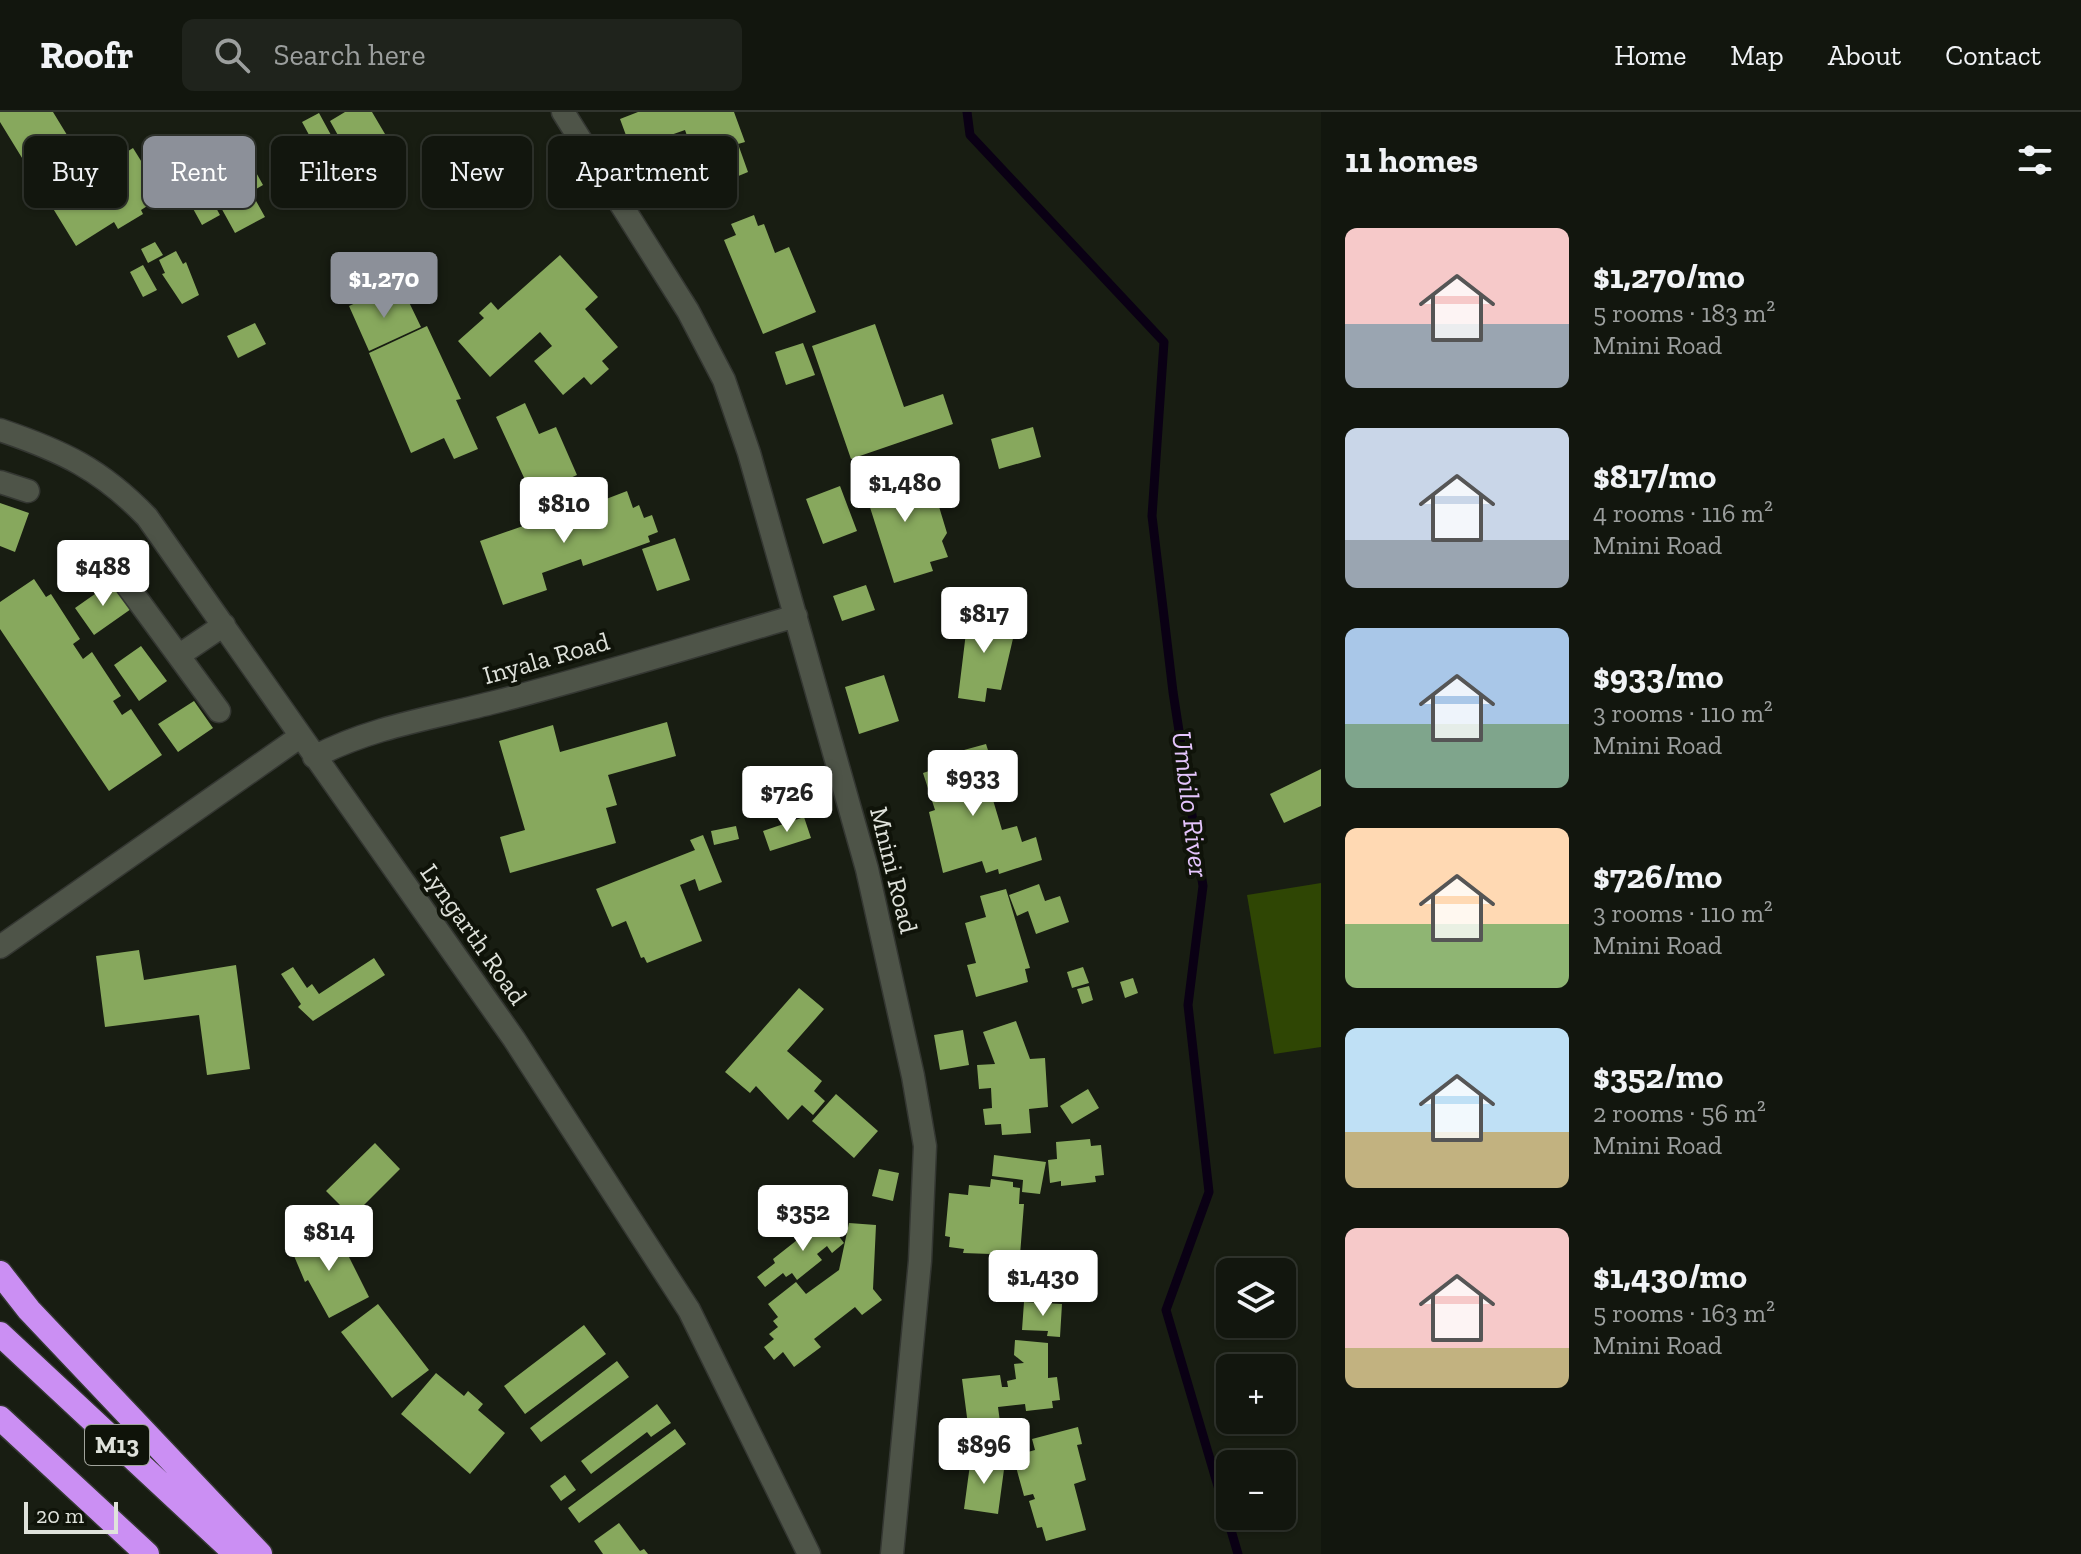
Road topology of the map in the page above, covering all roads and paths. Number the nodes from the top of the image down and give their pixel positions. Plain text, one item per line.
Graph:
1 (563, 112) edge
2 (0, 430) edge
3 (0, 482) edge
4 (28, 491) dead end
5 (107, 558) dead end
6 (796, 616) junction
7 (224, 625) junction
8 (181, 654) junction
9 (219, 711) dead end
10 (301, 736) junction
11 (314, 757) junction
12 (0, 947) edge
13 (0, 1273) edge
14 (0, 1334) edge
15 (0, 1418) edge
16 (147, 1554) edge
17 (236, 1554) edge
18 (260, 1554) edge
19 (809, 1554) edge
20 (892, 1554) edge

1 - 6 street, Mnini Road
2 - 7 street, Lyngarth Road
3 - 4 street
5 - 8 street
6 - 11 street, Inyala Road
6 - 20 street, Mnini Road
7 - 8 street
7 - 10 street, Lyngarth Road
8 - 9 street
10 - 11 street, Lyngarth Road
10 - 12 street
11 - 19 street, Lyngarth Road
13 - 18 highway
14 - 17 highway, M13
15 - 16 highway, M13

